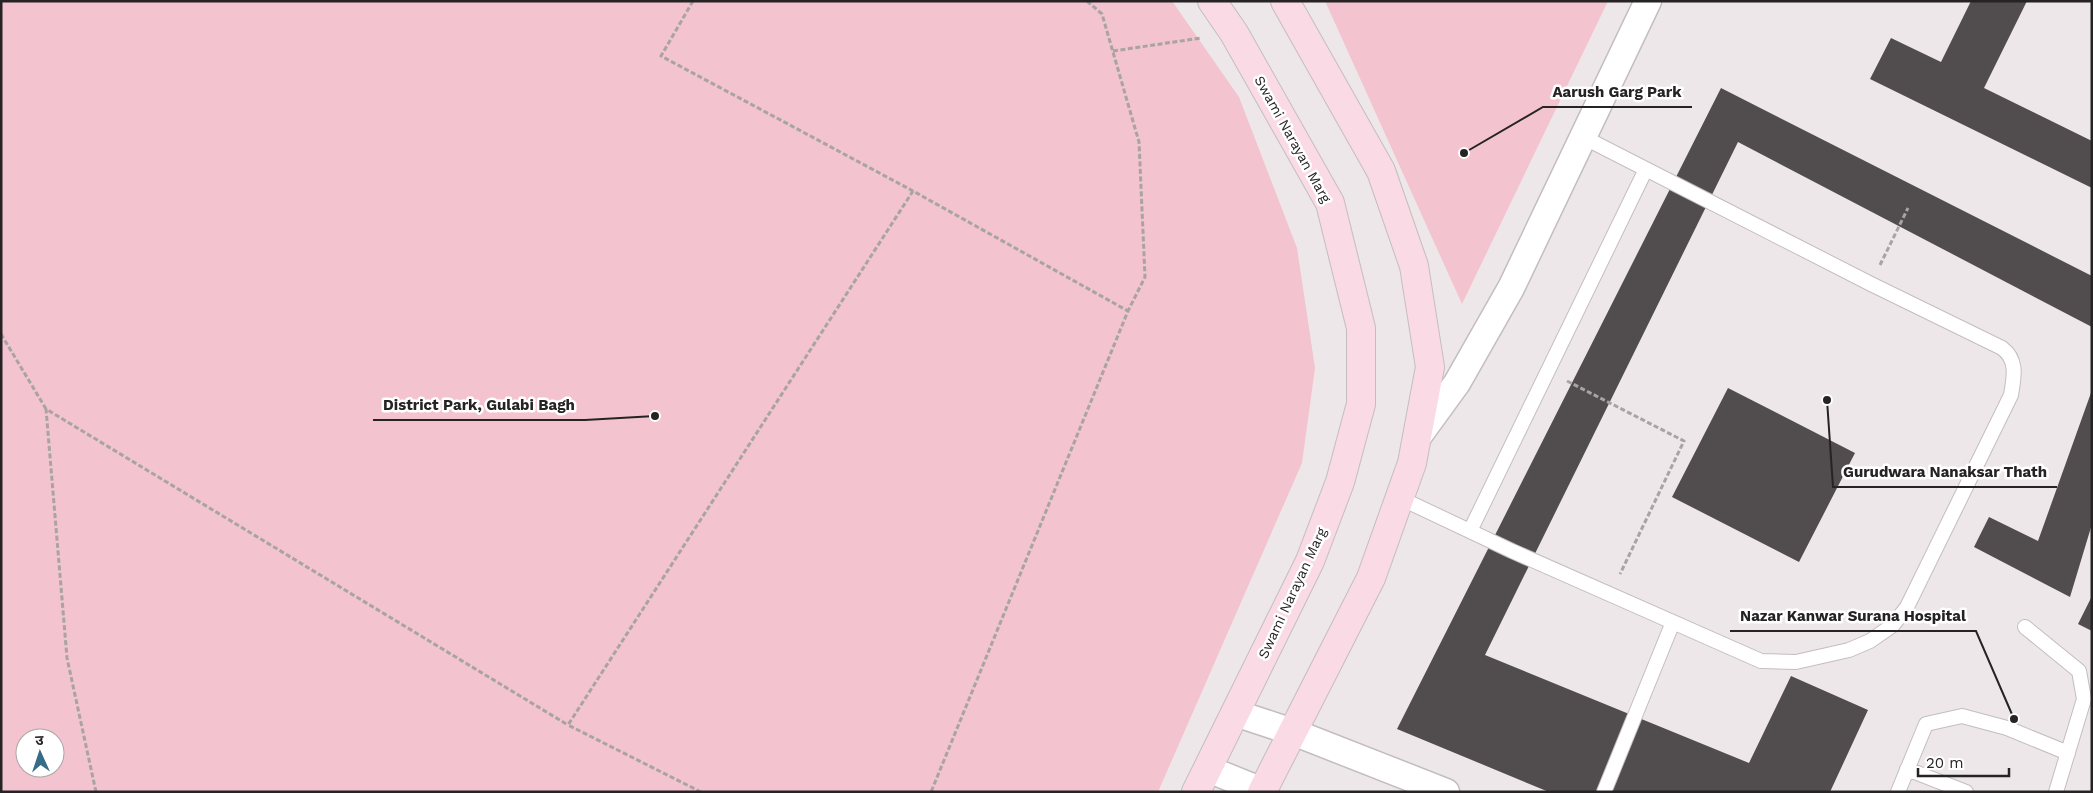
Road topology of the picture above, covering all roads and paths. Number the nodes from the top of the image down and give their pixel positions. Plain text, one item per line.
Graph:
1 (693, 1) edge
2 (1087, 1) edge
3 (1212, 1) edge
4 (1284, 1) edge
5 (1648, 1) edge
6 (1234, 33) junction
7 (1113, 51) junction
8 (1583, 138) junction
9 (1646, 169) junction
10 (913, 191) junction
11 (1908, 208) dead end
12 (1871, 284) junction
13 (1128, 311) junction
14 (1, 334) edge
15 (1548, 372) junction
16 (46, 409) junction
17 (1417, 438) junction
18 (1400, 498) junction
19 (1470, 531) junction
20 (1610, 594) junction
21 (1673, 622) junction
22 (2025, 627) dead end
23 (1236, 713) junction
24 (568, 726) junction
25 (1293, 732) junction
26 (2068, 753) junction
27 (1907, 769) junction
28 (1202, 780) edge
29 (1263, 791) edge
30 (96, 792) edge
31 (701, 792) edge
32 (931, 792) edge
33 (1446, 792) edge
34 (1604, 792) edge
35 (1898, 792) edge
36 (1966, 792) edge
37 (2056, 792) edge

1 - 10 path
2 - 7 path
3 - 6 main road, Swami Narayan Marg
4 - 17 main road
5 - 8 street
6 - 7 path
6 - 23 main road, Swami Narayan Marg
7 - 13 path
8 - 9 lane
8 - 17 street
9 - 12 lane
9 - 15 lane
10 - 13 path
10 - 24 path
11 - 12 path
12 - 21 lane
13 - 32 path
14 - 16 path
15 - 19 lane
15 - 20 path
16 - 24 path
16 - 30 path
17 - 18 main road
18 - 19 lane
18 - 25 main road
19 - 20 lane
20 - 21 lane
21 - 34 lane
22 - 26 lane
23 - 25 street
23 - 28 main road, Swami Narayan Marg
24 - 31 path
25 - 29 main road
25 - 33 street
26 - 27 lane
26 - 37 lane
27 - 35 lane
27 - 36 lane
28 - 29 street

